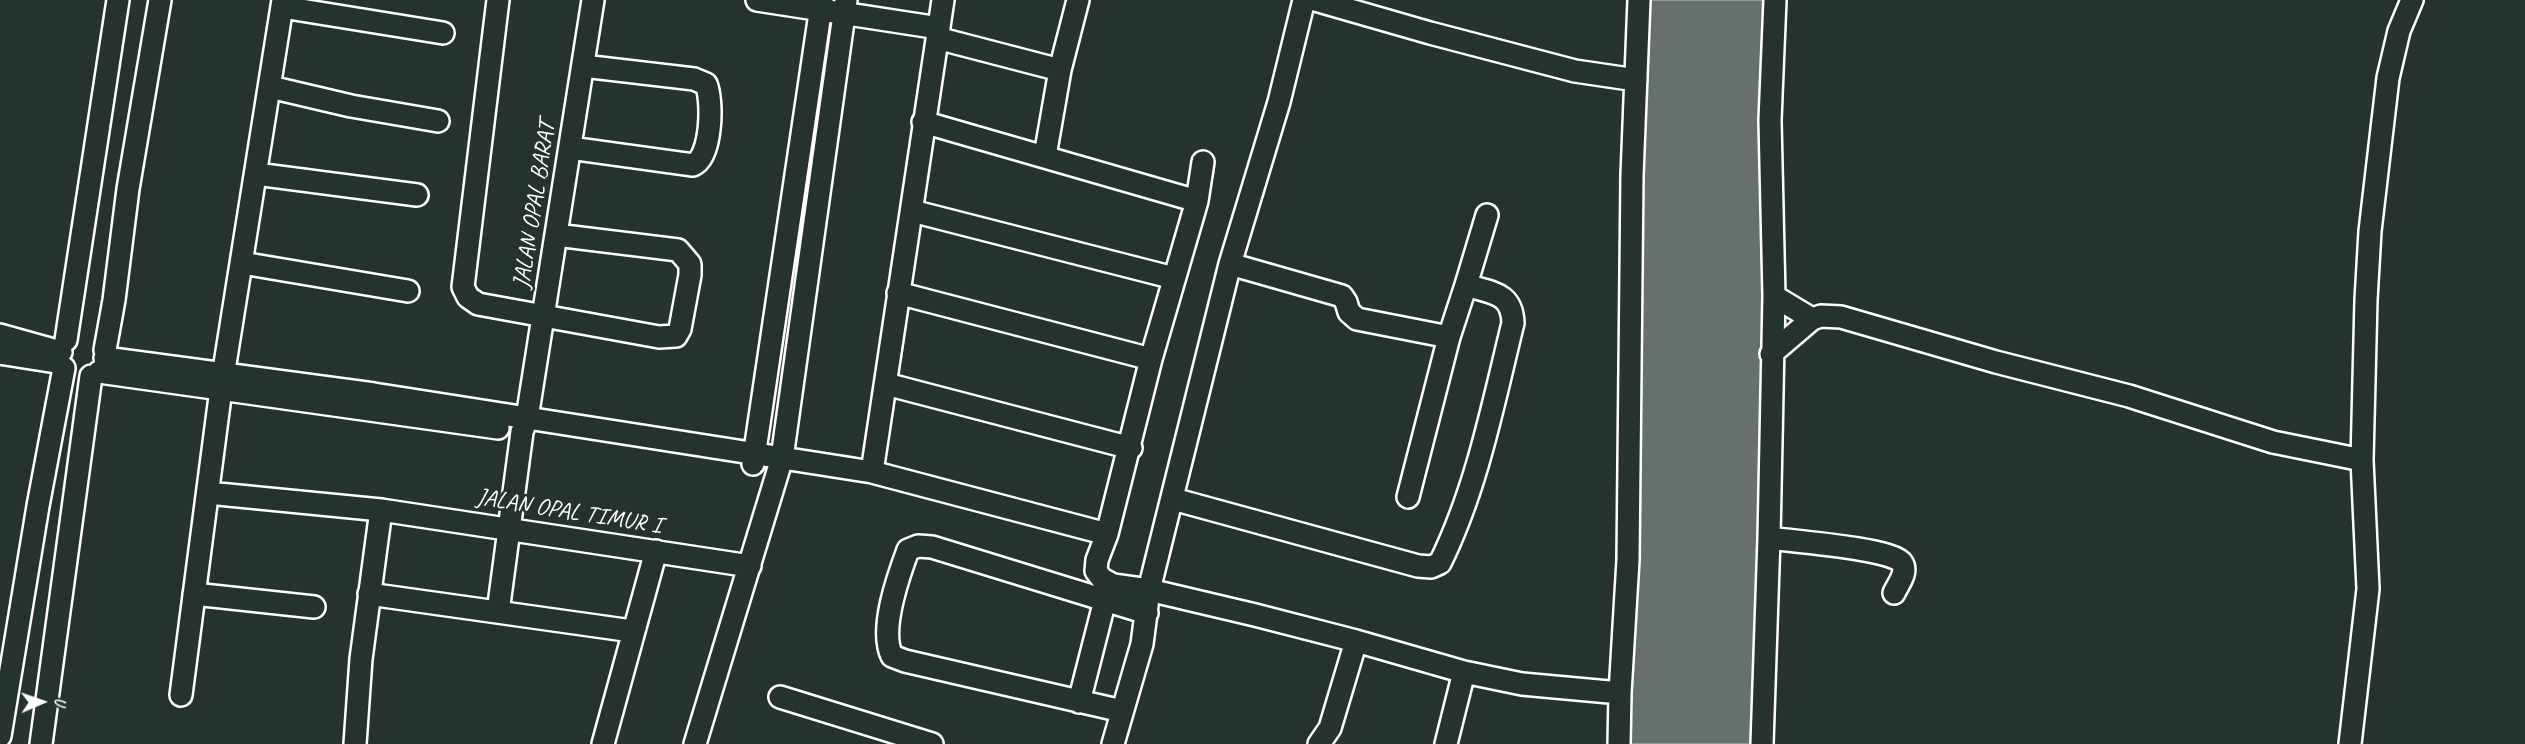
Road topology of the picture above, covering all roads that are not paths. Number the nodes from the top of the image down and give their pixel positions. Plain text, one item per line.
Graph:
1 (118, 0) edge
2 (160, 0) edge
3 (498, 0) edge
4 (593, 0) edge
5 (757, 0) edge
6 (943, 0) edge
7 (1078, 0) edge
8 (1304, 0) edge
9 (1315, 0) edge
10 (1639, 0) edge
11 (1775, 0) edge
12 (2412, 0) edge
13 (283, 4) edge
14 (821, 5) edge
15 (845, 6) edge
16 (443, 33) dead end
17 (938, 33) junction
18 (583, 66) junction
19 (1060, 70) junction
20 (1636, 80) junction
21 (270, 87) junction
22 (438, 121) dead end
23 (923, 122) junction
24 (570, 148) junction
25 (1045, 156) junction
26 (1203, 162) dead end
27 (256, 174) junction
28 (417, 195) dead end
29 (1197, 201) junction
30 (912, 211) junction
31 (1487, 215) dead end
32 (556, 235) junction
33 (242, 263) junction
34 (1230, 264) junction
35 (1174, 278) junction
36 (1466, 285) junction
37 (408, 291) dead end
38 (898, 293) junction
39 (1774, 296) junction
40 (543, 316) junction
41 (1812, 319) junction
42 (0, 335) edge
43 (1449, 337) junction
44 (0, 353) edge
45 (1771, 354) junction
46 (63, 356) junction
47 (1152, 359) junction
48 (100, 364) junction
49 (223, 380) junction
50 (886, 384) junction
51 (525, 425) junction
52 (1131, 448) junction
53 (754, 459) junction
54 (2362, 460) junction
55 (780, 463) junction
56 (872, 472) junction
57 (208, 493) junction
58 (1408, 497) dead end
59 (1173, 499) junction
60 (381, 510) junction
61 (509, 529) junction
62 (1107, 534) junction
63 (1769, 538) junction
64 (656, 551) junction
65 (750, 566) junction
66 (1149, 590) junction
67 (1894, 593) dead end
68 (194, 594) junction
69 (369, 594) junction
70 (1106, 600) junction
71 (314, 607) dead end
72 (498, 612) junction
73 (1147, 613) junction
74 (632, 631) junction
75 (1356, 641) junction
76 (1464, 672) junction
77 (1620, 693) junction
78 (181, 695) dead end
79 (780, 697) dead end
80 (1078, 702) junction
81 (1122, 711) junction
82 (0, 736) edge
83 (40, 744) edge
84 (355, 744) edge
85 (603, 744) edge
86 (695, 744) edge
87 (932, 744) edge
88 (1113, 744) edge
89 (1319, 744) edge
90 (1446, 744) edge
91 (1619, 744) edge
92 (1762, 744) edge
93 (2350, 744) edge

1 - 46 street
2 - 48 street
3 - 40 street
4 - 18 street, JALAN OPAL BARAT
5 - 14 street
6 - 17 street
7 - 19 street
8 - 34 street
9 - 20 street
10 - 20 street
11 - 39 street
12 - 54 street
13 - 16 street
13 - 21 street
14 - 15 street
14 - 53 street
15 - 17 street
15 - 55 street
17 - 19 street
17 - 23 street
18 - 24 street, JALAN OPAL BARAT
18 - 24 street
19 - 25 street
20 - 77 street
21 - 22 street
21 - 27 street
23 - 25 street
23 - 30 street
24 - 32 street, JALAN OPAL BARAT
25 - 29 street
26 - 29 street
27 - 28 street
27 - 33 street
29 - 35 street
30 - 35 street
30 - 38 street
31 - 36 street
32 - 40 street, JALAN OPAL BARAT
32 - 40 street
33 - 37 street
33 - 49 street
34 - 43 street
34 - 59 street
35 - 47 street
36 - 43 street
36 - 59 street
38 - 47 street
38 - 50 street
39 - 41 street
39 - 45 street
40 - 51 street, JALAN OPAL BARAT
41 - 45 street
41 - 54 street
42 - 46 street
43 - 58 street
44 - 46 street
45 - 63 street
46 - 48 street
46 - 48 street
46 - 82 street
47 - 52 street
48 - 49 street
48 - 83 street
49 - 51 street
49 - 57 street
50 - 52 street
50 - 56 street
51 - 53 street
51 - 61 street, JALAN OPAL BARAT
52 - 62 street
53 - 55 street
54 - 93 street
55 - 56 street
55 - 65 street
56 - 62 street
57 - 60 street, JALAN OPAL TIMUR I
57 - 68 street
59 - 66 street
60 - 61 street, JALAN OPAL TIMUR I
60 - 69 street
61 - 64 street, JALAN OPAL TIMUR I
61 - 72 street, JALAN OPAL BARAT
62 - 66 street
63 - 67 street
63 - 92 street
64 - 65 street, JALAN OPAL TIMUR I
64 - 74 street
65 - 86 street
66 - 73 street
66 - 75 street
68 - 71 street
68 - 78 street
69 - 72 street
69 - 84 street
70 - 73 street
70 - 80 street
70 - 80 street
72 - 74 street
73 - 81 street
74 - 85 street
75 - 76 street
75 - 89 street
76 - 77 street
76 - 90 street
77 - 91 street
79 - 87 street
80 - 81 street
81 - 88 street

